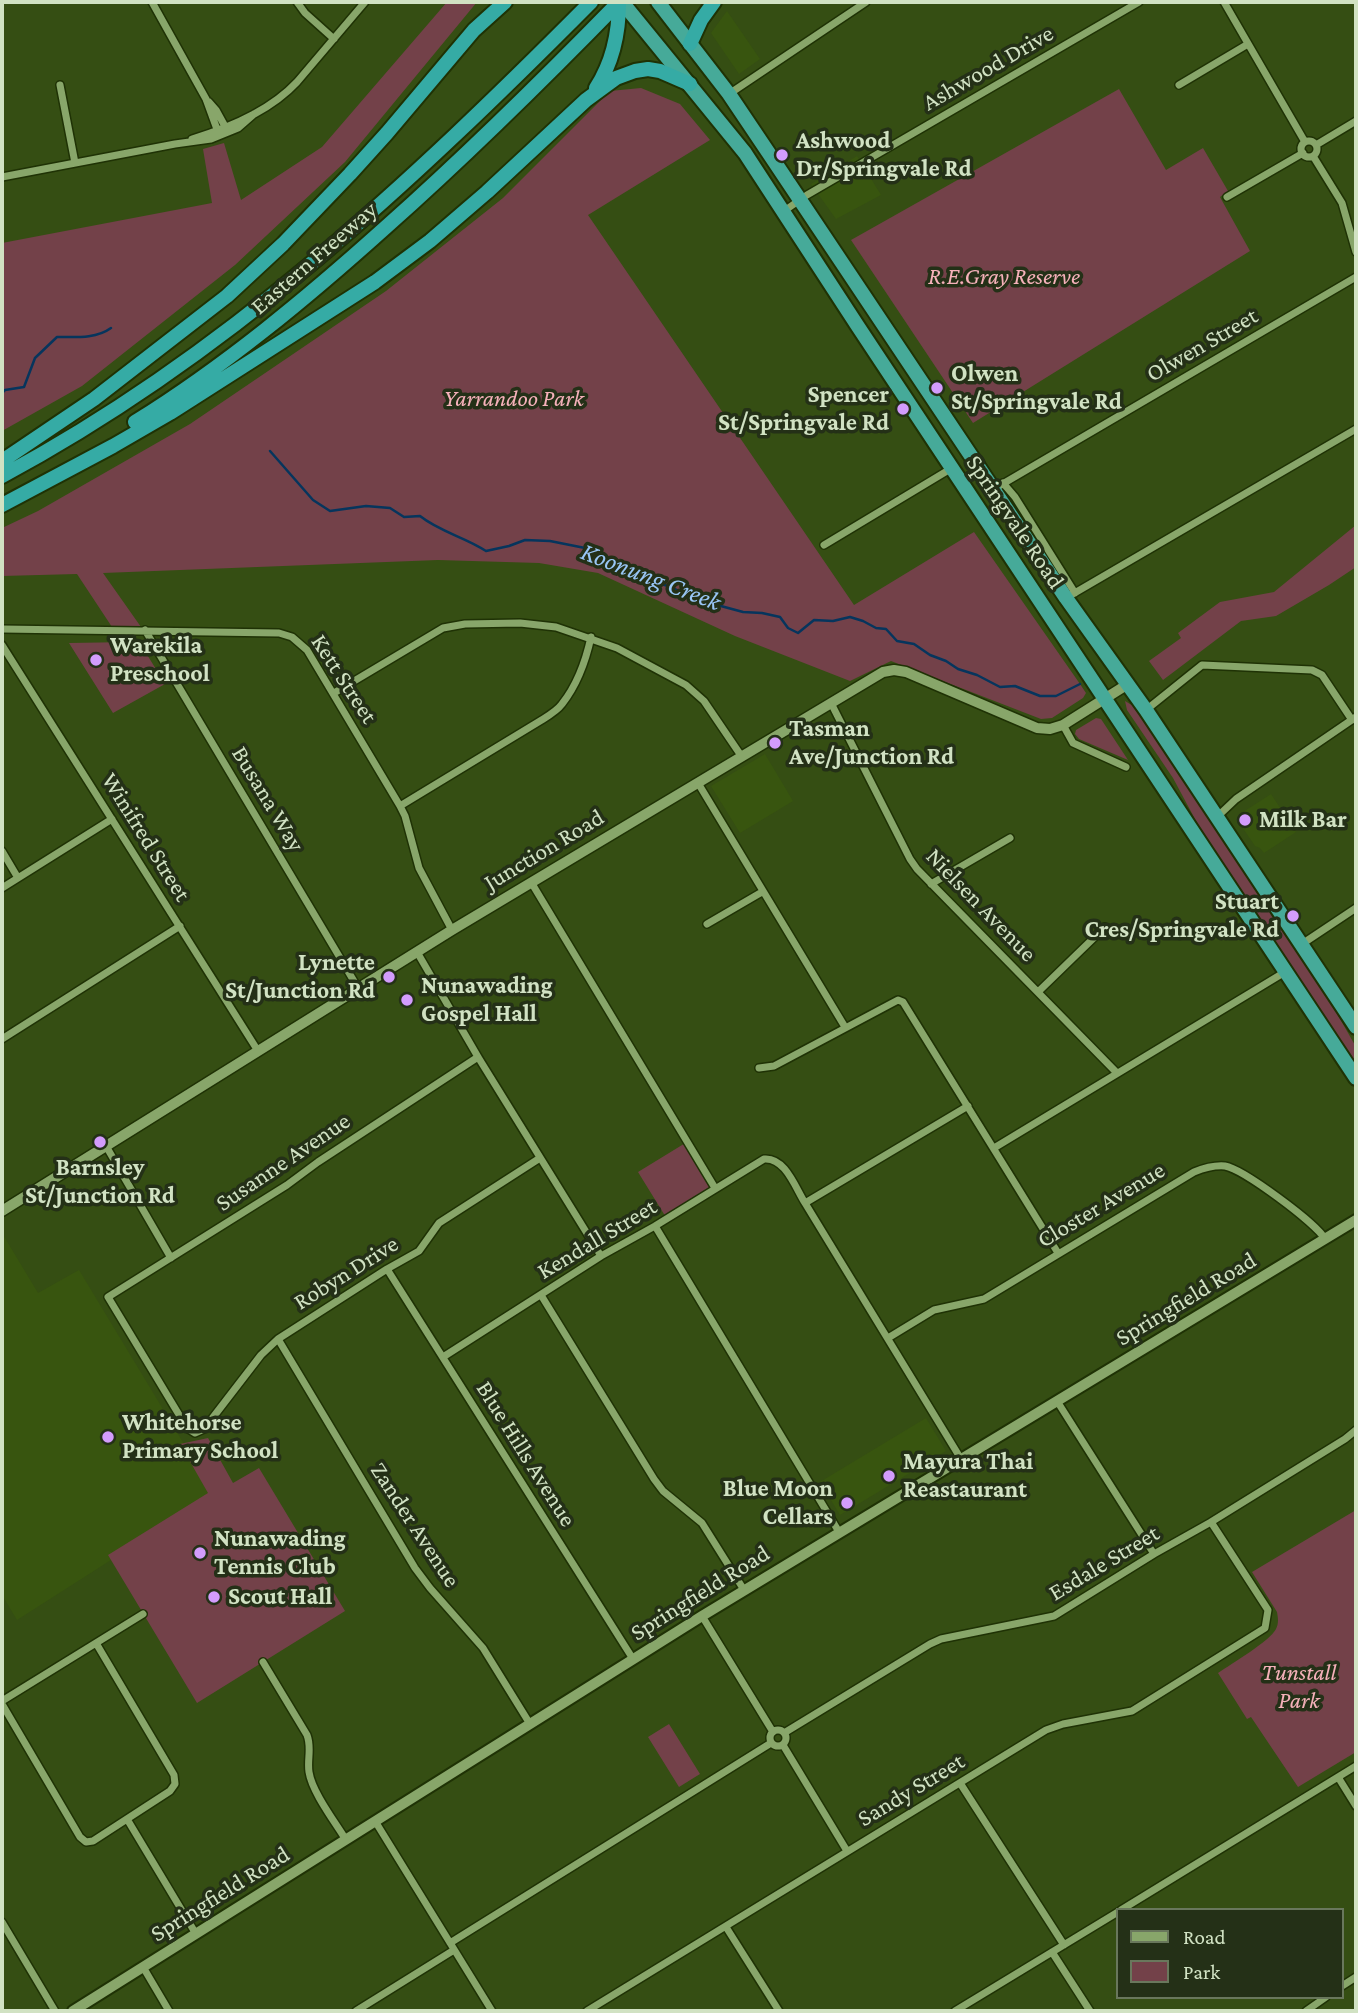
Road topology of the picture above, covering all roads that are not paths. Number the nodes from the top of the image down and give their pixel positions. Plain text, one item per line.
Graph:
1 (152, 2) edge
2 (296, 2) edge
3 (365, 2) edge
4 (490, 2) edge
5 (505, 2) edge
6 (591, 2) edge
7 (620, 2) edge
8 (658, 2) edge
9 (714, 2) edge
10 (866, 2) edge
11 (1139, 2) edge
12 (1224, 2) edge
13 (334, 39) junction
14 (690, 44) junction
15 (1248, 44) junction
16 (456, 49) junction
17 (690, 84) junction
18 (60, 85) dead end
19 (1179, 85) dead end
20 (729, 94) junction
21 (586, 100) junction
22 (1356, 121) edge
23 (223, 132) junction
24 (1306, 142) junction
25 (1316, 145) junction
26 (1303, 153) junction
27 (1313, 156) junction
28 (75, 163) junction
29 (2, 177) edge
30 (1227, 197) dead end
31 (801, 199) junction
32 (784, 211) junction
33 (1356, 252) edge
34 (1356, 277) edge
35 (1356, 429) edge
36 (2, 461) edge
37 (952, 468) junction
38 (2, 476) edge
39 (999, 486) junction
40 (2, 503) edge
41 (824, 545) dead end
42 (1071, 595) junction
43 (2, 629) edge
44 (145, 630) junction
45 (591, 638) junction
46 (2, 645) edge
47 (1128, 684) junction
48 (334, 693) junction
49 (1105, 699) junction
50 (831, 703) junction
51 (1146, 710) junction
52 (1354, 719) edge
53 (1063, 725) junction
54 (742, 757) junction
55 (1126, 766) dead end
56 (698, 783) junction
57 (400, 806) junction
58 (1217, 817) junction
59 (112, 819) junction
60 (1010, 838) dead end
61 (2, 851) edge
62 (18, 877) junction
63 (531, 882) junction
64 (931, 884) junction
65 (2, 888) edge
66 (762, 891) junction
67 (1356, 908) edge
68 (707, 924) dead end
69 (180, 926) junction
70 (1105, 927) dead end
71 (452, 930) junction
72 (1301, 944) junction
73 (416, 952) junction
74 (1286, 972) junction
75 (358, 988) junction
76 (1038, 992) junction
77 (845, 1027) junction
78 (1356, 1027) edge
79 (2, 1039) edge
80 (258, 1051) junction
81 (478, 1057) junction
82 (759, 1068) dead end
83 (1117, 1073) junction
84 (1356, 1078) edge
85 (968, 1106) junction
86 (106, 1146) junction
87 (994, 1148) junction
88 (540, 1158) junction
89 (715, 1188) junction
90 (805, 1203) junction
91 (2, 1211) edge
92 (1356, 1220) edge
93 (654, 1226) junction
94 (1325, 1239) junction
95 (1058, 1253) junction
96 (601, 1256) junction
97 (171, 1258) junction
98 (387, 1269) junction
99 (541, 1295) junction
100 (888, 1338) junction
101 (278, 1339) junction
102 (443, 1357) junction
103 (1057, 1401) junction
104 (187, 1428) joint
105 (1356, 1430) edge
106 (961, 1459) junction
107 (1210, 1522) junction
108 (839, 1532) junction
109 (1154, 1554) junction
110 (744, 1590) junction
111 (143, 1614) dead end
112 (702, 1616) junction
113 (96, 1643) junction
114 (633, 1660) junction
115 (263, 1662) dead end
116 (2, 1703) edge
117 (530, 1724) junction
118 (773, 1732) junction
119 (784, 1733) junction
120 (771, 1743) junction
121 (783, 1745) junction
122 (1356, 1766) edge
123 (1338, 1777) junction
124 (960, 1783) junction
125 (1356, 1806) edge
126 (127, 1819) junction
127 (375, 1821) junction
128 (346, 1840) junction
129 (847, 1852) junction
130 (1125, 1908) edge
131 (1116, 1913) edge
132 (2, 1922) edge
133 (726, 1927) junction
134 (196, 1934) junction
135 (1064, 1945) junction
136 (452, 1946) junction
137 (1052, 1952) junction
138 (143, 1967) junction
139 (1323, 1999) edge
140 (55, 2011) edge
141 (73, 2011) edge
142 (169, 2011) edge
143 (356, 2011) edge
144 (492, 2011) edge
145 (587, 2011) edge
146 (779, 2011) edge
147 (955, 2011) edge
148 (1090, 2011) edge
149 (1306, 2011) edge

1 - 23 street
2 - 13 street
3 - 13 street
4 - 16 highway
5 - 16 highway
6 - 38 highway, Eastern Freeway
7 - 17 highway, Springvale Road
7 - 21 highway
7 - 40 highway, Eastern Freeway
8 - 14 highway, Springvale Road
9 - 14 highway
10 - 20 street
11 - 31 street, Ashwood Drive
12 - 15 street
13 - 23 street
14 - 20 highway, Springvale Road
15 - 19 street
15 - 24 street
16 - 36 highway
17 - 21 highway
17 - 32 highway, Springvale Road
18 - 28 street
20 - 31 highway, Springvale Road
21 - 40 highway
22 - 25 street
23 - 28 street
24 - 25 street
24 - 26 street
25 - 27 street
26 - 27 street
26 - 30 street
27 - 33 street
28 - 29 street
31 - 32 street, Ashwood Drive
31 - 39 highway, Springvale Road
32 - 37 highway, Springvale Road
34 - 39 street, Olwen Street
35 - 42 street
37 - 41 street
37 - 49 highway, Springvale Road
39 - 42 highway, Springvale Road
42 - 47 highway, Springvale Road
43 - 44 street, Kett Street
44 - 48 street, Kett Street
44 - 75 street, Busana Way
45 - 48 street
45 - 54 street
45 - 57 street
46 - 59 street, Winifred Street
47 - 49 street
47 - 51 highway, Springvale Road
48 - 57 street, Kett Street
49 - 53 street
49 - 74 highway, Springvale Road
50 - 53 street, Junction Road
50 - 54 street, Junction Road
50 - 64 street, Nielsen Avenue
51 - 52 street
51 - 58 highway, Springvale Road
52 - 58 street
53 - 55 street
54 - 56 street, Junction Road
56 - 63 street, Junction Road
56 - 66 street
57 - 71 street, Kett Street
58 - 72 highway, Springvale Road
59 - 62 street
59 - 69 street, Winifred Street
60 - 64 street
61 - 62 street
62 - 65 street
63 - 71 street, Junction Road
63 - 89 street
64 - 76 street, Nielsen Avenue
66 - 68 street
66 - 77 street
67 - 72 street
69 - 79 street
69 - 80 street, Winifred Street
70 - 76 street
71 - 73 street, Junction Road
72 - 78 highway, Springvale Road
73 - 75 street, Junction Road
73 - 81 street
74 - 83 street
74 - 84 highway, Springvale Road
75 - 80 street, Junction Road
76 - 83 street, Nielsen Avenue
77 - 82 street
77 - 85 street
80 - 86 street, Junction Road
81 - 88 street
81 - 97 street, Susanne Avenue
83 - 87 street
85 - 87 street
85 - 90 street
86 - 91 street, Junction Road
86 - 97 street
87 - 95 street
88 - 96 street
88 - 98 street, Robyn Drive
89 - 90 street, Kendall Street
89 - 93 street, Kendall Street
90 - 100 street
92 - 94 main road, Springfield Road
93 - 96 street, Kendall Street
93 - 108 street
94 - 95 street, Closter Avenue
94 - 103 main road, Springfield Road
95 - 100 street, Closter Avenue
96 - 99 street, Kendall Street
97 - 104 street, Susanne Avenue
98 - 101 street, Robyn Drive
98 - 102 street, Blue Hills Avenue
99 - 102 street, Kendall Street
99 - 110 street
100 - 106 street
101 - 104 street, Robyn Drive
101 - 117 street, Zander Avenue
102 - 114 street, Blue Hills Avenue
103 - 106 main road, Springfield Road
103 - 109 street
105 - 107 street, Esdale Street
106 - 108 main road, Springfield Road
107 - 109 street, Esdale Street
107 - 124 street, Sandy Street
108 - 110 main road, Springfield Road
109 - 119 street, Esdale Street
110 - 112 main road, Springfield Road
111 - 113 street
112 - 114 main road, Springfield Road
112 - 118 street
113 - 116 street
113 - 126 street
114 - 117 main road, Springfield Road
115 - 128 street
116 - 126 street
117 - 127 main road, Springfield Road
118 - 119 street
118 - 120 street
119 - 121 street
120 - 121 street
120 - 136 street
121 - 129 street
122 - 123 street
123 - 125 street
123 - 130 street
124 - 129 street, Sandy Street
124 - 135 street
126 - 134 street
127 - 128 main road, Springfield Road
127 - 136 street
128 - 134 main road, Springfield Road
129 - 133 street, Sandy Street
131 - 135 street
132 - 140 street
133 - 145 street, Sandy Street
133 - 146 street
134 - 138 main road, Springfield Road
135 - 137 street
136 - 143 street
136 - 144 street
137 - 147 street
137 - 148 street
138 - 141 main road, Springfield Road
138 - 142 street
139 - 149 street

